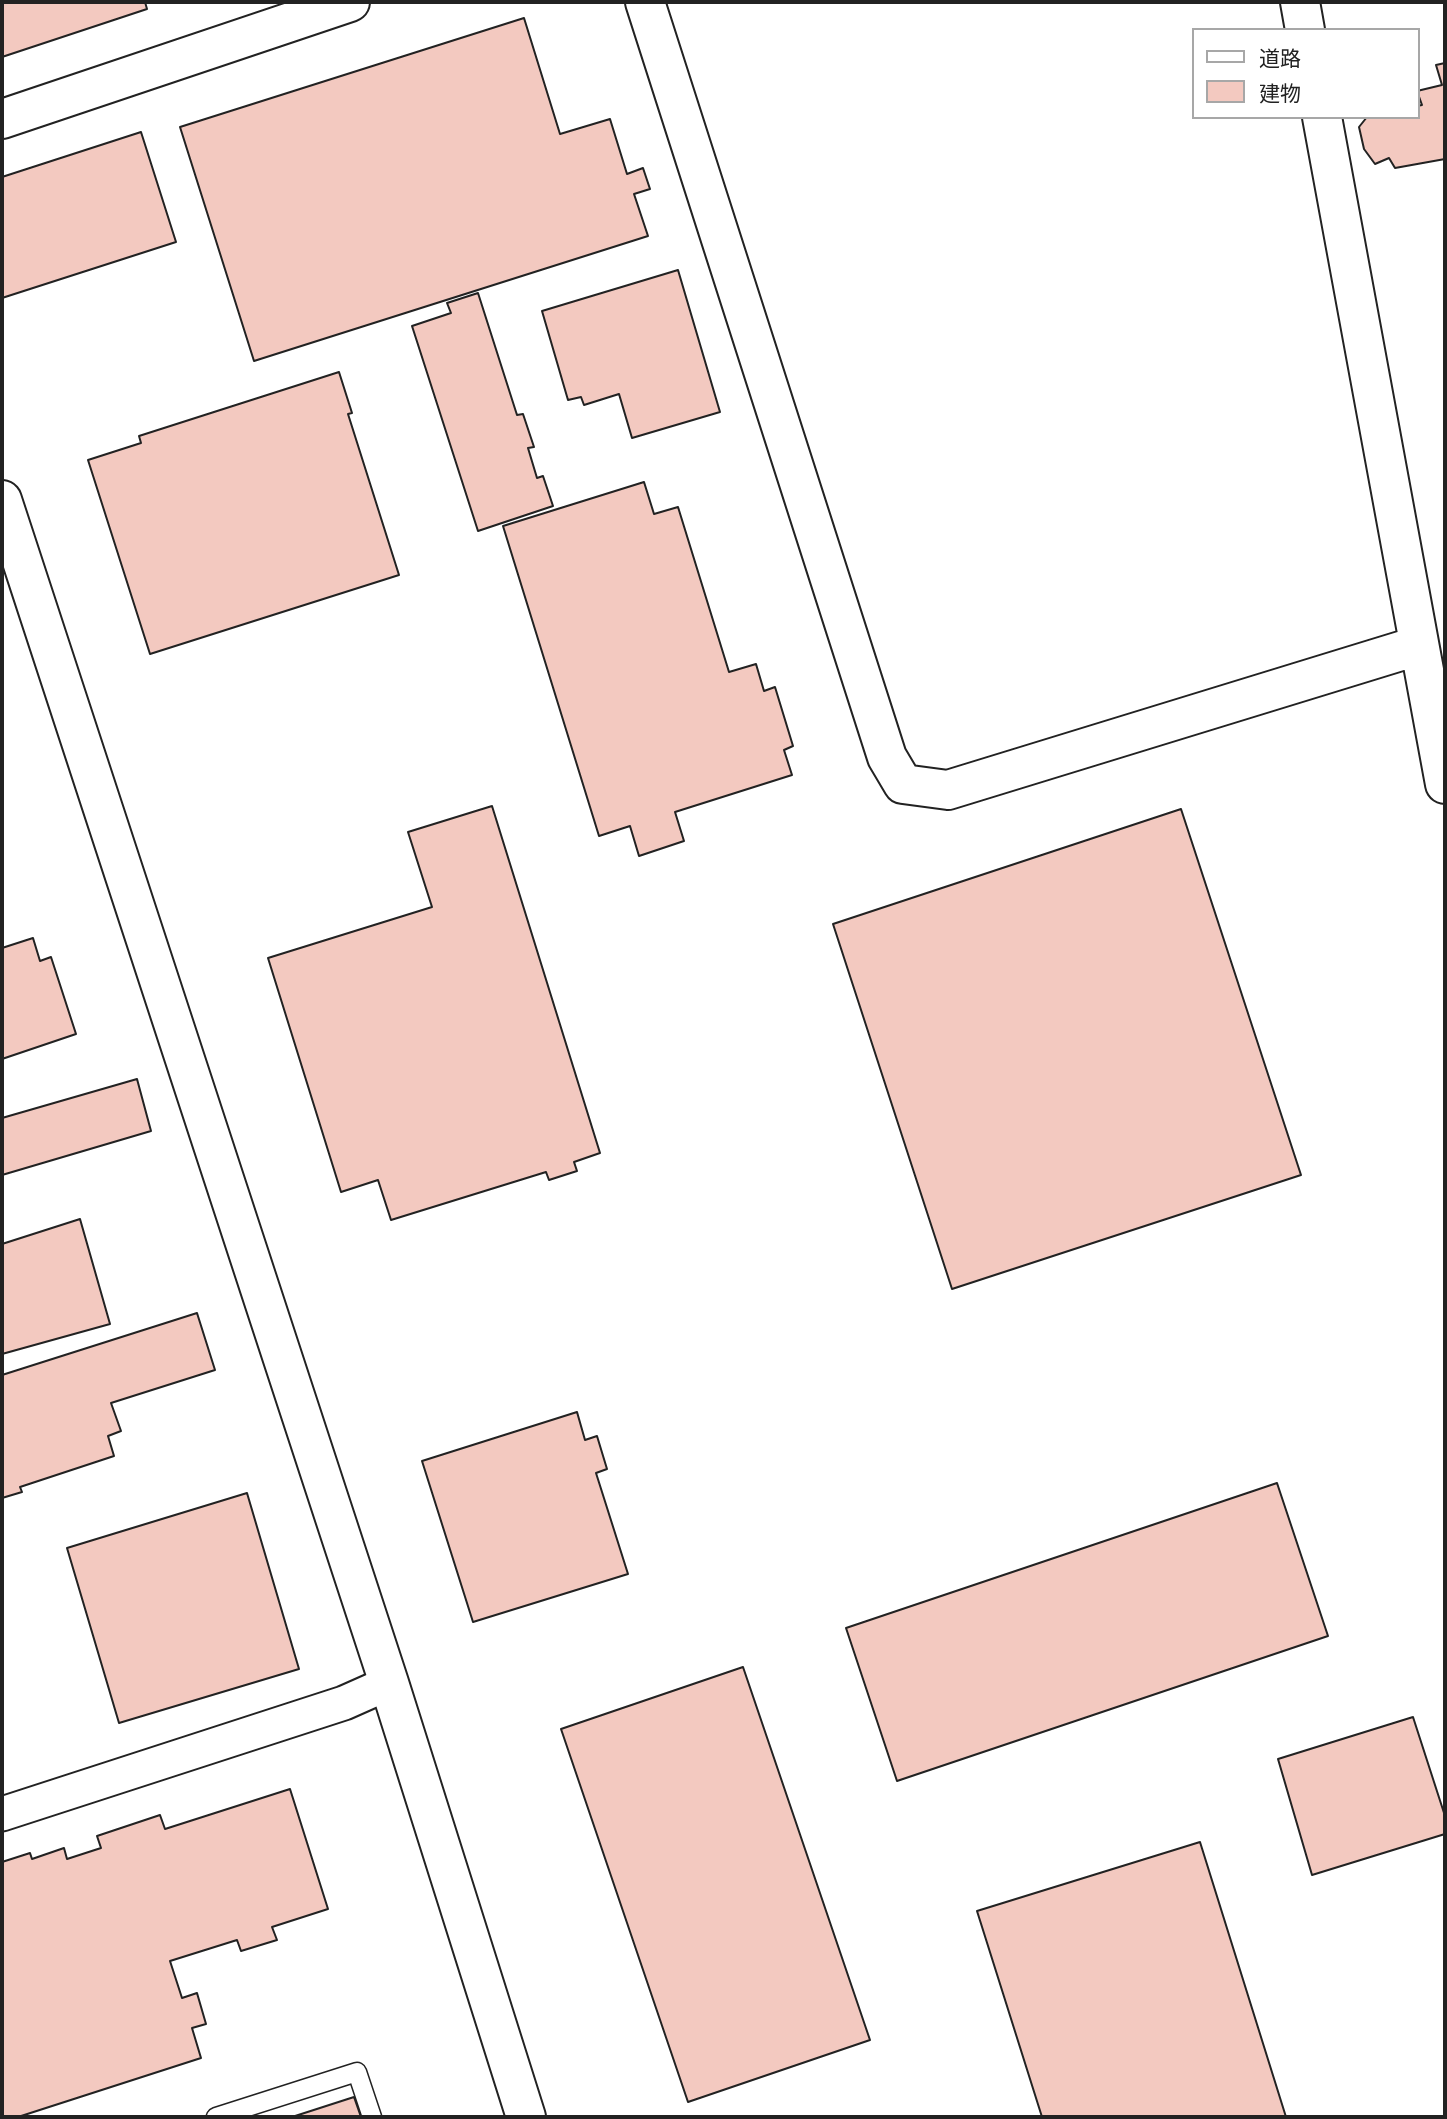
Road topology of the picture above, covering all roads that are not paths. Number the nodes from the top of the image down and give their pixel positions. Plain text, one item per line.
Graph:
1 (350, 2) edge
2 (645, 2) edge
3 (1300, 2) edge
4 (1305, 28) edge
5 (2, 119) edge
6 (1322, 119) edge
7 (2, 500) edge
8 (1417, 646) junction
9 (1445, 784) edge
10 (389, 1682) junction
11 (2, 1814) edge
12 (216, 2117) edge
13 (372, 2117) edge
14 (526, 2117) edge

1 - 5 street
2 - 8 street
3 - 4 street
6 - 8 street
7 - 10 street
8 - 9 street
10 - 11 street
10 - 14 street
12 - 13 lane

